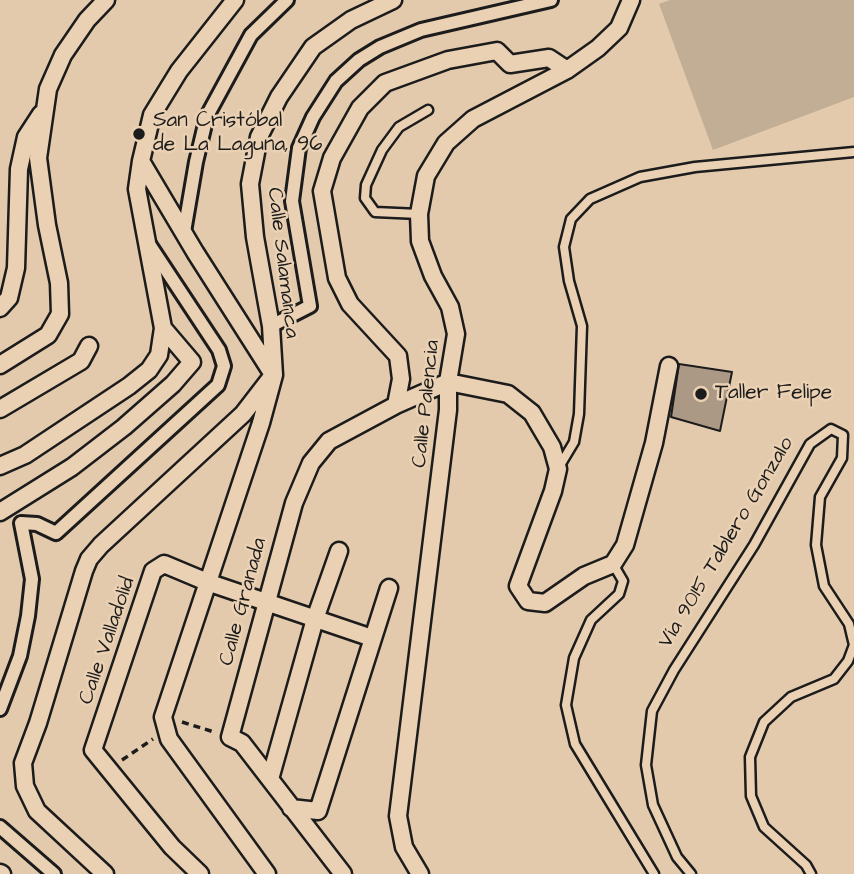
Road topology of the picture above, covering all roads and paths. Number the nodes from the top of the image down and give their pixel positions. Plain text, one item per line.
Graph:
1 (106, 0) edge
2 (235, 0) edge
3 (287, 0) edge
4 (393, 0) edge
5 (551, 0) edge
6 (631, 0) edge
7 (566, 70) junction
8 (46, 107) junction
9 (428, 110) dead end
10 (854, 152) edge
11 (141, 161) junction
12 (419, 214) junction
13 (184, 232) junction
14 (148, 243) junction
15 (0, 308) edge
16 (271, 326) junction
17 (163, 328) junction
18 (89, 346) dead end
19 (0, 365) edge
20 (669, 366) dead end
21 (274, 375) junction
22 (448, 382) junction
23 (396, 405) junction
24 (0, 409) edge
25 (0, 466) edge
26 (558, 469) junction
27 (0, 512) edge
28 (339, 551) dead end
29 (613, 564) junction
30 (207, 582) junction
31 (389, 588) dead end
32 (265, 602) junction
33 (315, 619) junction
34 (372, 638) junction
35 (0, 709) edge
36 (165, 723) junction
37 (230, 737) junction
38 (108, 769) junction
39 (270, 779) junction
40 (291, 808) junction
41 (0, 827) edge
42 (54, 874) edge
43 (105, 874) edge
44 (200, 874) edge
45 (267, 874) edge
46 (343, 874) edge
47 (420, 874) edge
48 (654, 874) edge
49 (691, 874) edge
50 (811, 874) edge

1 - 8 street
2 - 11 street
3 - 13 street
4 - 16 street, Calle Salamanca
5 - 16 street
6 - 7 street, Calle Palencia
7 - 12 street, Calle Palencia
7 - 23 street
8 - 15 street
8 - 19 street
9 - 12 lane
10 - 26 lane
11 - 13 street
11 - 14 street
12 - 22 street, Calle Palencia
13 - 21 street
14 - 17 street
14 - 35 street
16 - 21 street, Calle Salamanca
17 - 25 street
17 - 27 street
18 - 24 street
20 - 29 street
21 - 30 street, Calle Salamanca
21 - 43 street
22 - 23 street, Calle Granada
22 - 26 street
22 - 47 street, Calle Palencia
23 - 32 street, Calle Granada
26 - 29 street
28 - 33 street
29 - 48 lane
30 - 32 street, Calle Valladolid
30 - 36 street, Calle Salamanca
30 - 38 street, Calle Valladolid
31 - 34 street
32 - 33 street, Calle Valladolid
32 - 37 street, Calle Granada
33 - 34 street, Calle Valladolid
33 - 39 street
34 - 40 street
36 - 37 path
36 - 38 path
36 - 45 street
37 - 39 street
38 - 44 street, Calle Valladolid
39 - 40 street
40 - 46 street
41 - 42 street
49 - 50 lane, Vía 9015 Tablero Gonzalo

